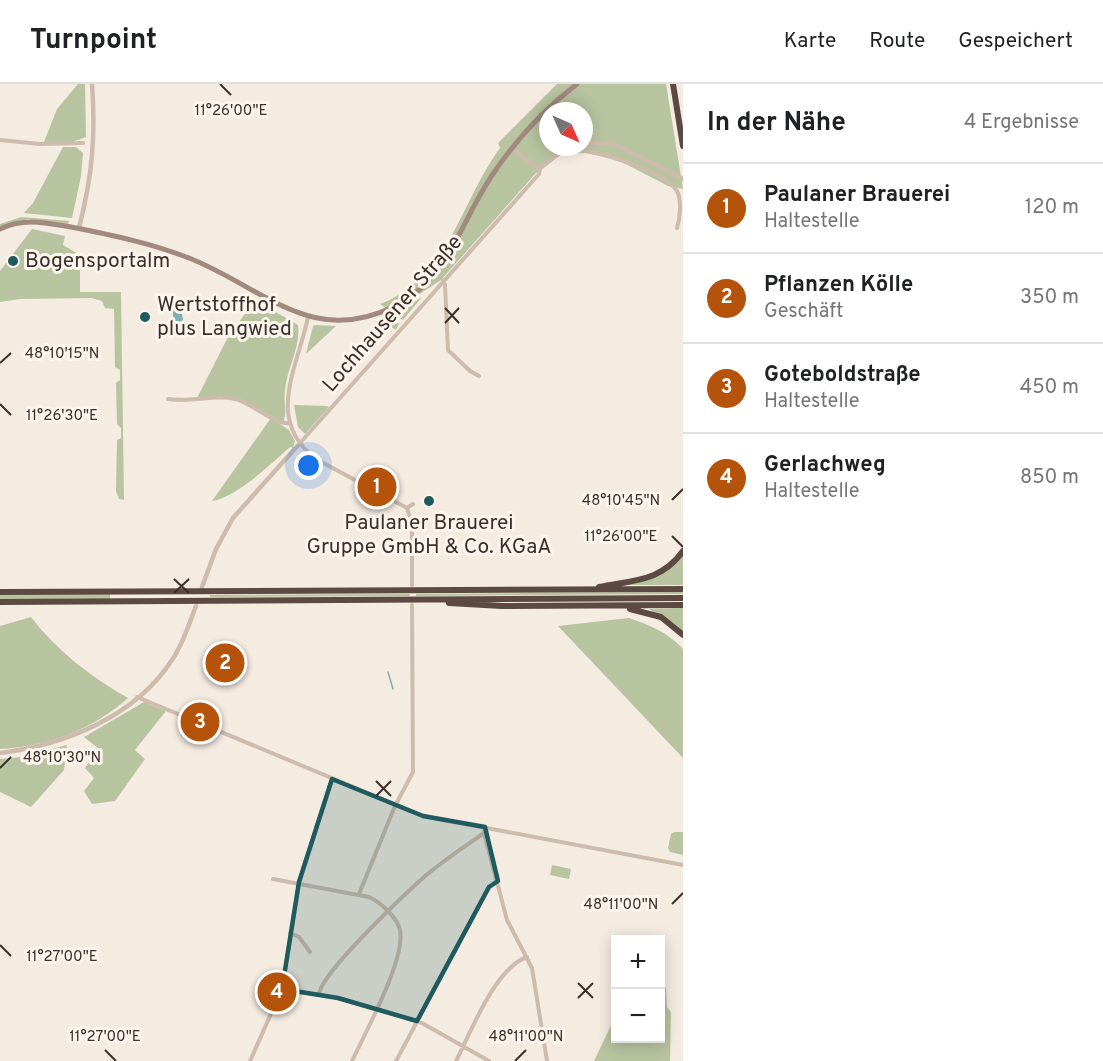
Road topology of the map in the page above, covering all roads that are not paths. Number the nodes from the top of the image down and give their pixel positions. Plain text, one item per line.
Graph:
1 (92, 84) edge
2 (577, 84) edge
3 (673, 84) edge
4 (0, 140) edge
5 (593, 142) edge
6 (83, 143) dead end
7 (683, 146) edge
8 (512, 148) junction
9 (593, 153) edge
10 (556, 156) edge
11 (540, 169) junction
12 (681, 178) edge
13 (79, 228) junction
14 (677, 228) dead end
15 (0, 229) edge
16 (443, 280) junction
17 (308, 317) junction
18 (479, 376) dead end
19 (168, 399) dead end
20 (290, 423) junction
21 (300, 443) junction
22 (413, 504) dead end
23 (407, 508) junction
24 (683, 551) edge
25 (412, 585) dead end
26 (202, 586) dead end
27 (586, 589) junction
28 (683, 589) edge
29 (0, 592) edge
30 (683, 598) edge
31 (437, 599) junction
32 (0, 602) edge
33 (412, 604) dead end
34 (619, 605) junction
35 (683, 605) edge
36 (196, 606) dead end
37 (683, 634) edge
38 (136, 697) junction
39 (0, 753) edge
40 (332, 779) junction
41 (395, 806) junction
42 (485, 827) junction
43 (484, 833) junction
44 (683, 865) edge
45 (273, 879) dead end
46 (498, 881) junction
47 (299, 882) junction
48 (359, 894) junction
49 (388, 913) junction
50 (290, 933) junction
51 (310, 952) dead end
52 (527, 957) junction
53 (282, 989) junction
54 (319, 994) junction
55 (377, 1008) junction
56 (417, 1021) junction
57 (464, 1046) junction
58 (250, 1061) edge
59 (352, 1061) edge
60 (396, 1061) edge
61 (456, 1061) edge
62 (489, 1061) edge
63 (547, 1061) edge

1 - 13 street
2 - 8 main road
3 - 7 highway
4 - 6 street
5 - 12 street
8 - 11 street
8 - 17 main road
9 - 14 street
10 - 11 street
11 - 16 street, Lochhausener Straße
13 - 15 main road
13 - 17 main road
16 - 18 street
16 - 21 street, Lochhausener Straße
17 - 20 street
19 - 20 street
20 - 21 street
21 - 23 street
21 - 26 street, Lochhausener Straße
22 - 23 street
23 - 25 street
24 - 27 highway
27 - 28 highway
27 - 29 highway
30 - 31 highway
31 - 32 highway
31 - 34 highway
33 - 41 street
34 - 35 highway
34 - 37 highway
36 - 38 street
38 - 39 street
38 - 40 street
40 - 41 street
40 - 47 street
41 - 42 street
41 - 48 street
42 - 43 street
42 - 44 street
43 - 46 street
43 - 49 street
45 - 47 street
46 - 52 street
46 - 56 street
47 - 48 street
47 - 50 street
48 - 49 street
49 - 54 street
49 - 55 street
50 - 51 street
50 - 53 street
52 - 57 street
52 - 63 street
53 - 54 street
53 - 58 street
54 - 55 street
55 - 56 street
55 - 59 street
56 - 57 street
56 - 60 street
57 - 61 street
57 - 62 street

